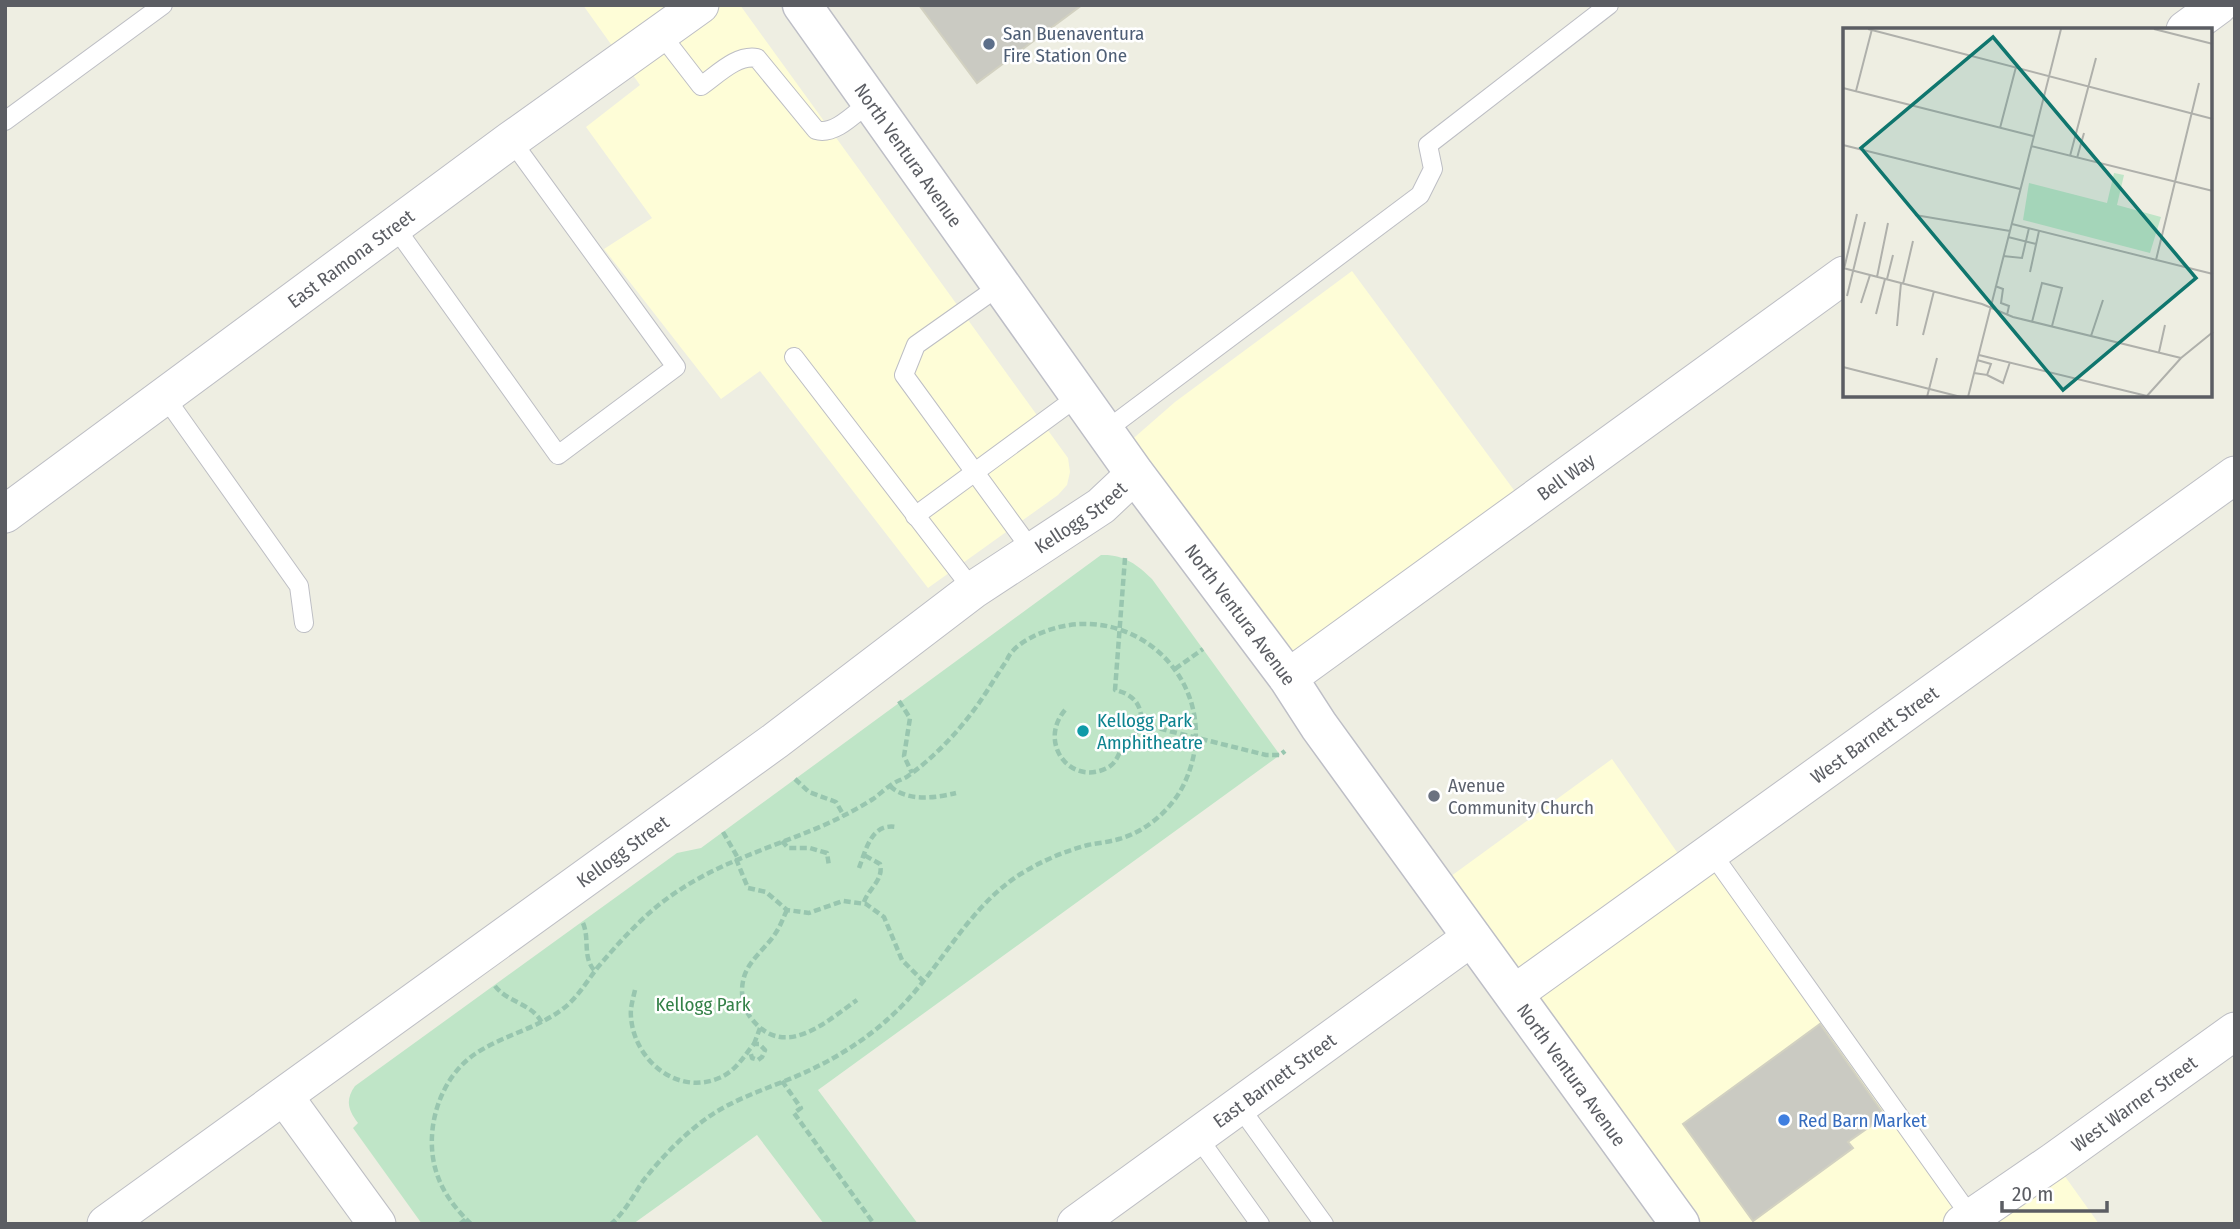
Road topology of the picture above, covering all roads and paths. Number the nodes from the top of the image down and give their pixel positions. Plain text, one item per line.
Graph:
1 (163, 5) edge
2 (699, 5) edge
3 (802, 5) edge
4 (1609, 5) edge
5 (2219, 5) edge
6 (2188, 28) edge
7 (660, 33) junction
8 (871, 102) junction
9 (5, 121) edge
10 (511, 140) junction
11 (395, 227) junction
12 (1843, 276) edge
13 (1001, 285) junction
14 (794, 357) dead end
15 (1080, 395) junction
16 (164, 397) junction
17 (1105, 431) junction
18 (974, 474) junction
19 (1135, 474) junction
20 (2235, 475) edge
21 (5, 514) edge
22 (915, 516) junction
23 (1033, 552) junction
24 (1125, 558) dead end
25 (973, 590) junction
26 (303, 623) dead end
27 (1121, 629) junction
28 (1203, 649) dead end
29 (1175, 669) junction
30 (1287, 678) junction
31 (899, 701) dead end
32 (1065, 710) dead end
33 (1141, 724) junction
34 (1196, 738) junction
35 (1285, 751) dead end
36 (912, 773) junction
37 (795, 779) dead end
38 (890, 786) junction
39 (956, 793) dead end
40 (844, 816) junction
41 (896, 827) dead end
42 (723, 832) dead end
43 (782, 841) junction
44 (1711, 852) junction
45 (864, 855) junction
46 (737, 858) junction
47 (829, 866) dead end
48 (859, 868) dead end
49 (863, 903) junction
50 (787, 910) junction
51 (583, 921) dead end
52 (1472, 937) junction
53 (595, 971) junction
54 (924, 982) junction
55 (494, 985) dead end
56 (635, 990) dead end
57 (1514, 995) junction
58 (857, 1000) dead end
59 (542, 1023) junction
60 (760, 1028) junction
61 (2235, 1031) edge
62 (754, 1044) junction
63 (750, 1051) junction
64 (782, 1081) junction
65 (284, 1096) junction
66 (1239, 1106) junction
67 (1197, 1136) junction
68 (466, 1219) junction
69 (1967, 1221) edge
70 (107, 1224) edge
71 (377, 1224) edge
72 (460, 1224) edge
73 (471, 1224) edge
74 (611, 1224) edge
75 (874, 1224) edge
76 (1076, 1224) edge
77 (1260, 1224) edge
78 (1324, 1224) edge
79 (1680, 1224) edge

1 - 9 lane
2 - 7 street, East Ramona Street
3 - 8 main road, North Ventura Avenue
4 - 17 lane
5 - 6 street
7 - 8 lane
7 - 10 street, East Ramona Street
8 - 13 main road, North Ventura Avenue
10 - 11 street, East Ramona Street
10 - 11 lane
11 - 16 street, East Ramona Street
12 - 30 street, Bell Way
13 - 15 main road, North Ventura Avenue
13 - 18 lane
14 - 22 lane
15 - 17 main road, North Ventura Avenue
15 - 18 lane
16 - 21 street, East Ramona Street
16 - 26 lane
17 - 19 main road, North Ventura Avenue
18 - 22 lane
18 - 23 lane
19 - 23 street, Kellogg Street
19 - 30 main road, North Ventura Avenue
20 - 44 street, West Barnett Street
22 - 25 lane
23 - 25 street, Kellogg Street
24 - 27 path
25 - 65 street, Kellogg Street
27 - 29 path
27 - 33 path
27 - 36 path
28 - 29 path
29 - 34 path
30 - 52 main road, North Ventura Avenue
31 - 36 path
32 - 33 path
33 - 34 path
34 - 35 path
34 - 54 path
36 - 38 path
37 - 40 path
38 - 39 path
38 - 40 path
40 - 43 path
41 - 45 path
42 - 46 path
43 - 46 path
43 - 47 path
44 - 57 street, West Barnett Street
44 - 69 lane
45 - 48 path
45 - 49 path
46 - 50 path
46 - 53 path
49 - 50 path
49 - 54 path
50 - 60 path
51 - 53 path
52 - 57 main road, North Ventura Avenue
52 - 66 street, East Barnett Street
53 - 59 path
54 - 64 path
55 - 59 path
56 - 63 path
57 - 79 main road, North Ventura Avenue
58 - 60 path
59 - 68 path
60 - 62 path
61 - 69 street, West Warner Street
62 - 63 path
62 - 63 path
64 - 74 path
64 - 75 path
65 - 70 street, Kellogg Street
65 - 71 street
66 - 67 street, East Barnett Street
66 - 78 lane
67 - 76 street, East Barnett Street
67 - 77 lane
68 - 72 path
68 - 73 path

